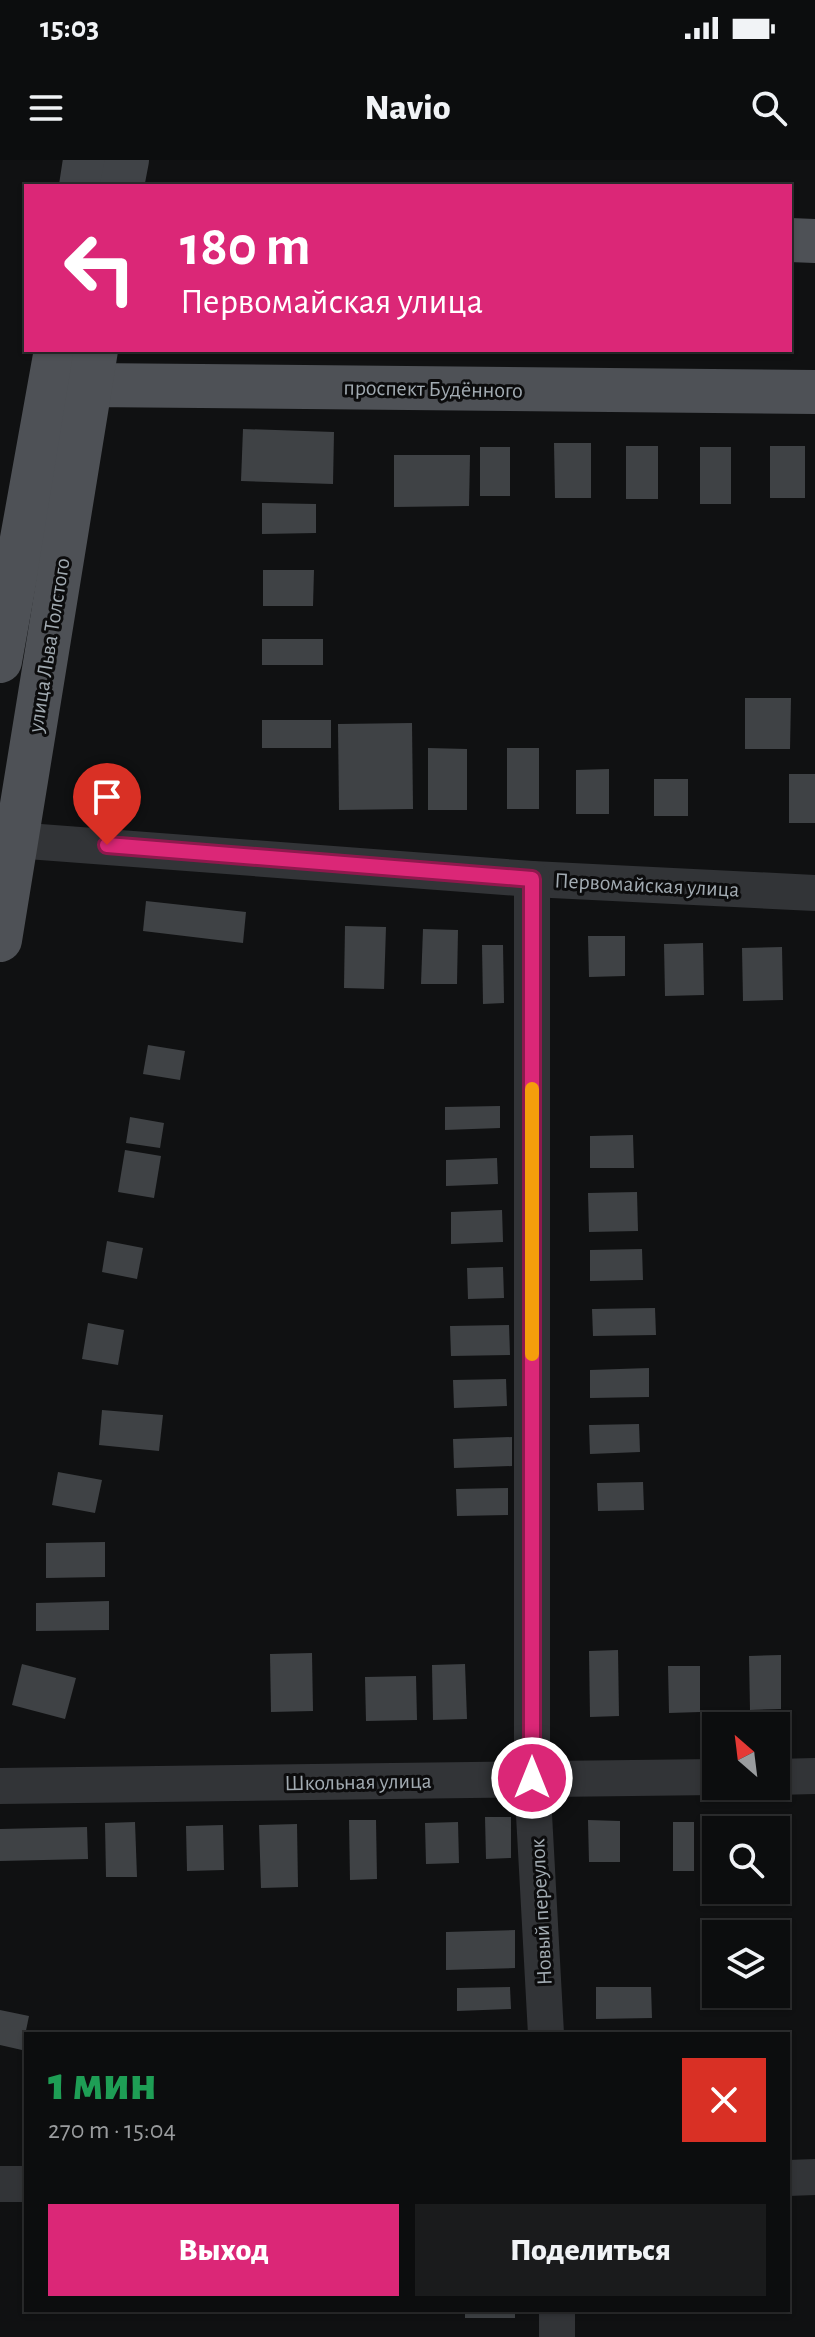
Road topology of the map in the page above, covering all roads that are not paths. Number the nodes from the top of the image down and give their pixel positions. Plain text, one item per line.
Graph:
1 (85, 160) edge
2 (127, 160) edge
3 (81, 184) edge
4 (122, 184) edge
5 (792, 240) edge
6 (815, 241) edge
7 (73, 368) edge
8 (815, 392) edge
9 (8, 569) edge
10 (0, 661) edge
11 (8, 838) edge
12 (532, 879) junction
13 (815, 893) edge
14 (0, 940) edge
15 (815, 1776) edge
16 (702, 1777) edge
17 (790, 1777) edge
18 (532, 1778) junction
19 (0, 1786) edge
20 (546, 2032) edge
21 (815, 2177) edge
22 (790, 2178) edge
23 (0, 2184) edge
24 (24, 2184) edge
25 (557, 2312) edge
26 (557, 2337) edge

1 - 3 main road
2 - 4 main road
5 - 6 main road
7 - 8 main road, проспект Будённого
7 - 9 main road, улица Льва Толстого
7 - 11 main road, улица Льва Толстого
9 - 10 main road, улица Льва Толстого
11 - 12 street, Первомайская улица
11 - 14 main road, улица Льва Толстого
12 - 13 street, Первомайская улица
12 - 18 street, Новый переулок
15 - 17 street
16 - 18 street, Школьная улица
18 - 19 street, Школьная улица
18 - 20 street, Новый переулок
21 - 22 street
23 - 24 street
25 - 26 street

